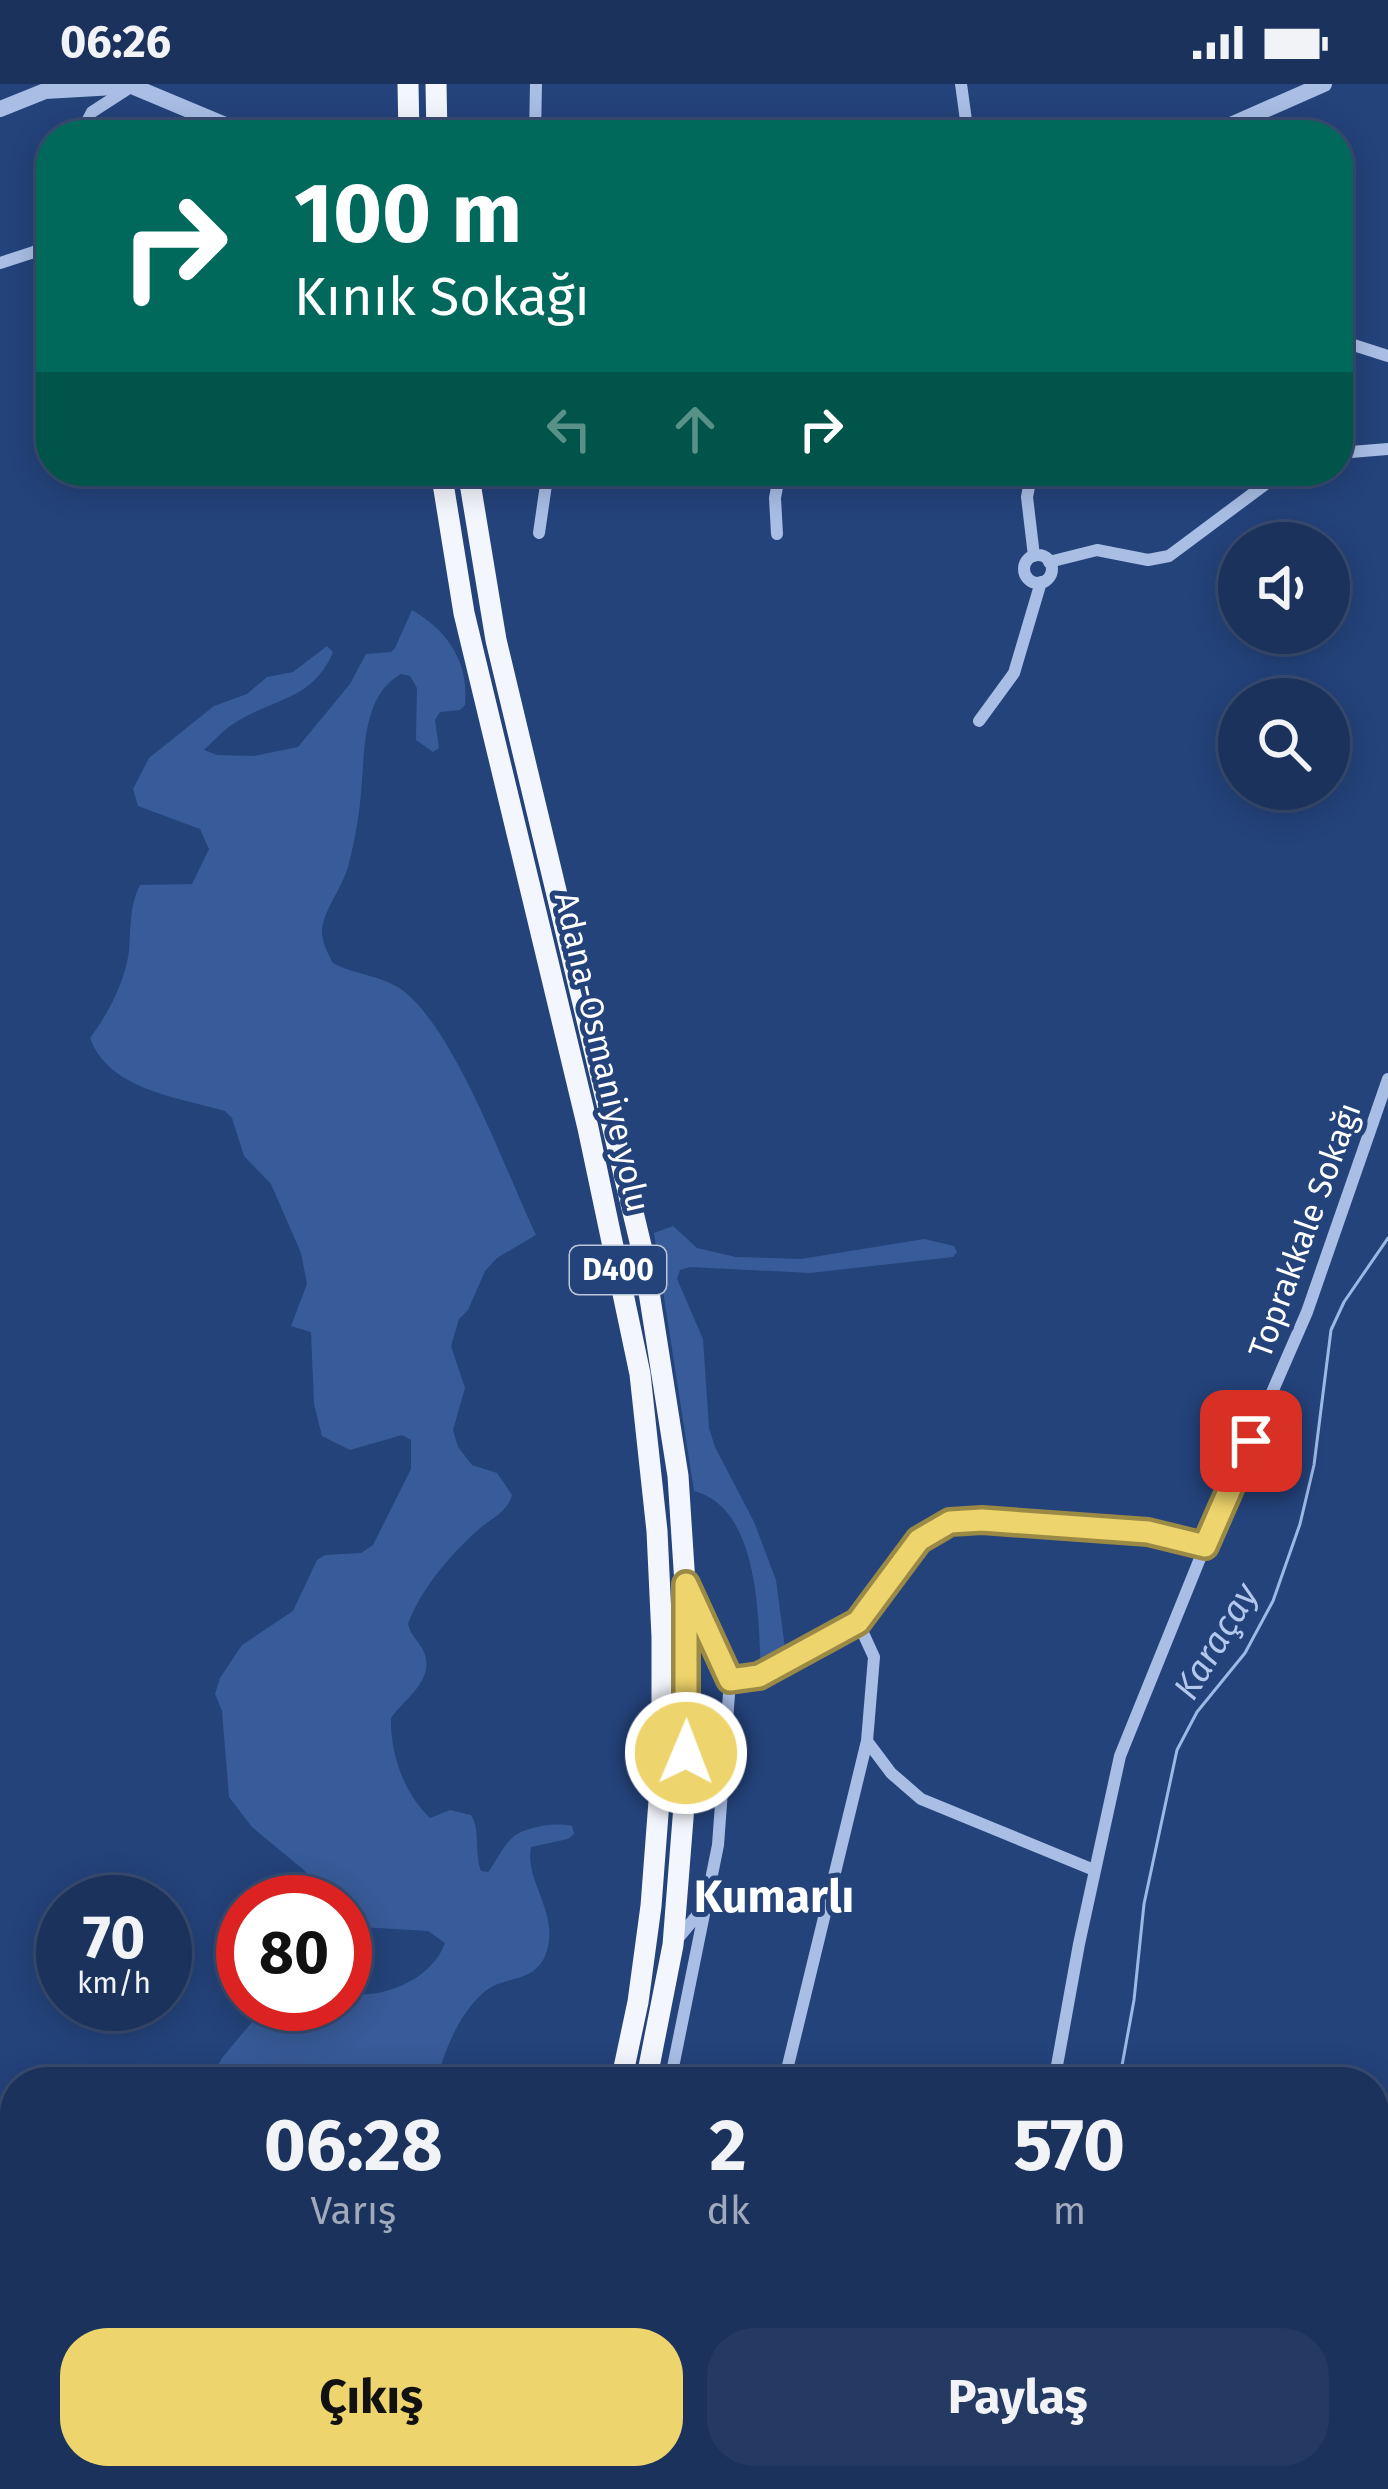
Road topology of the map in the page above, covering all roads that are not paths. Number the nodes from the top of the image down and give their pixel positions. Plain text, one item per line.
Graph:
1 (408, 84) edge
2 (436, 84) edge
3 (536, 84) edge
4 (961, 84) edge
5 (1324, 84) edge
6 (137, 86) edge
7 (0, 109) edge
8 (88, 120) edge
9 (215, 120) edge
10 (409, 120) edge
11 (437, 120) edge
12 (535, 120) edge
13 (966, 120) edge
14 (1242, 120) edge
15 (36, 252) edge
16 (0, 263) edge
17 (1353, 345) edge
18 (1388, 356) edge
19 (1388, 449) edge
20 (1353, 452) edge
21 (443, 486) edge
22 (470, 486) edge
23 (546, 486) edge
24 (778, 486) edge
25 (1029, 486) edge
26 (1263, 486) edge
27 (539, 533) dead end
28 (777, 534) dead end
29 (1034, 556) junction
30 (1049, 562) junction
31 (1040, 582) junction
32 (979, 721) dead end
33 (1388, 1079) edge
34 (1205, 1546) junction
35 (686, 1584) junction
36 (858, 1622) junction
37 (730, 1680) junction
38 (867, 1741) junction
39 (1094, 1870) junction
40 (709, 1901) junction
41 (673, 1945) junction
42 (624, 2067) edge
43 (649, 2067) edge
44 (673, 2067) edge
45 (788, 2067) edge
46 (1057, 2067) edge

1 - 10 highway
2 - 11 highway
3 - 12 street
4 - 13 street
5 - 14 street
6 - 7 street
6 - 8 street
6 - 9 street
15 - 16 street
17 - 18 street
19 - 20 street
21 - 42 highway, Adana-Osmaniye yolu / D400
22 - 35 highway, Adana-Osmaniye yolu / D400
23 - 27 street
24 - 28 street
25 - 29 street
26 - 30 street
29 - 30 street
29 - 31 street
30 - 31 street
31 - 32 street
33 - 34 street, Toprakkale Sokağı
34 - 36 street
34 - 39 street, Toprakkale Sokağı
35 - 37 street
35 - 41 highway, Adana-Osmaniye yolu / D400
36 - 37 street
36 - 38 street
37 - 40 street
38 - 39 street
38 - 45 street
39 - 46 street, Toprakkale Sokağı
40 - 41 street
40 - 44 street
41 - 43 highway, Adana-Osmaniye yolu / D400

